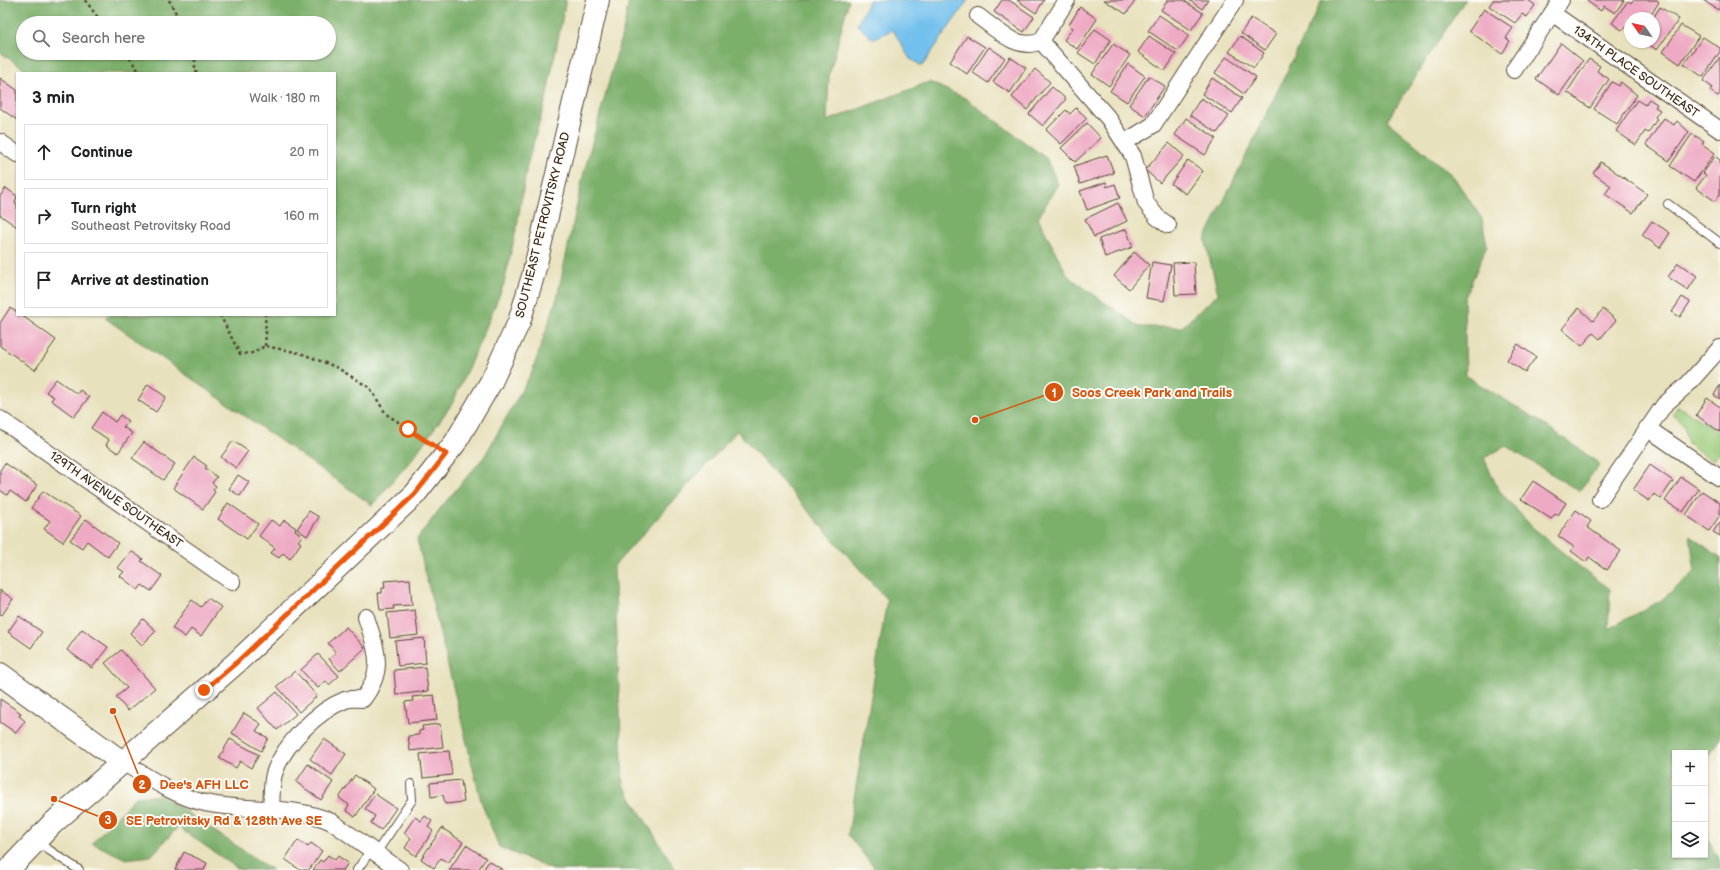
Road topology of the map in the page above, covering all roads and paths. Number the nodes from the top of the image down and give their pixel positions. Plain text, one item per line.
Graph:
1 (85, 0) edge
2 (169, 0) edge
3 (598, 0) edge
4 (1068, 0) edge
5 (1235, 0) edge
6 (1561, 0) edge
7 (1552, 13) junction
8 (97, 16) edge
9 (177, 16) edge
10 (978, 16) dead end
11 (1041, 41) junction
12 (131, 60) edge
13 (195, 60) edge
14 (1514, 70) dead end
15 (139, 72) edge
16 (196, 72) edge
17 (1720, 130) edge
18 (0, 142) edge
19 (1124, 142) junction
20 (16, 153) edge
21 (1668, 204) dead end
22 (1168, 225) dead end
23 (1720, 243) edge
24 (221, 316) edge
25 (265, 316) edge
26 (264, 346) junction
27 (1720, 348) edge
28 (0, 419) edge
29 (1647, 428) junction
30 (446, 454) junction
31 (1718, 472) edge
32 (1600, 498) dead end
33 (232, 582) dead end
34 (366, 617) dead end
35 (0, 674) edge
36 (122, 762) junction
37 (410, 784) dead end
38 (272, 810) junction
39 (36, 841) junction
40 (374, 851) junction
41 (8, 870) edge
42 (79, 870) edge
43 (356, 870) edge
44 (400, 870) edge

1 - 8 path
2 - 9 path
3 - 30 main road, SOUTHEAST PETROVITSKY ROAD
4 - 11 street
5 - 19 street
6 - 7 street
7 - 14 street
7 - 17 street, 134TH PLACE SOUTHEAST
10 - 11 street
11 - 19 street
12 - 15 path
13 - 16 path
18 - 20 street
19 - 22 street
21 - 23 lane
24 - 26 path
25 - 26 path
26 - 30 path
27 - 29 street
28 - 33 street, 129TH AVENUE SOUTHEAST
29 - 31 street
29 - 32 street
30 - 36 main road, SOUTHEAST PETROVITSKY ROAD
34 - 38 street
35 - 36 main road
36 - 38 street
36 - 39 main road, SOUTHEAST PETROVITSKY ROAD
37 - 40 lane
38 - 40 street
39 - 41 main road, SOUTHEAST PETROVITSKY ROAD
39 - 42 lane
40 - 43 lane
40 - 44 street

